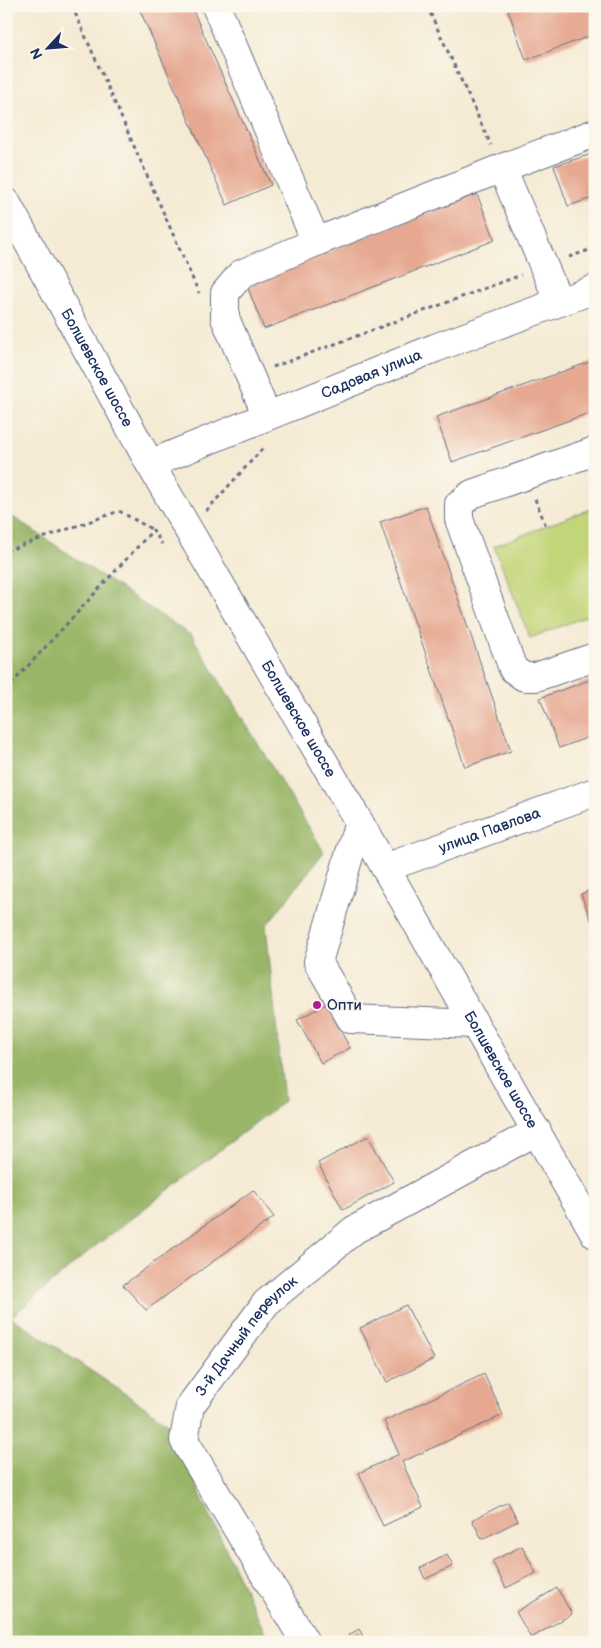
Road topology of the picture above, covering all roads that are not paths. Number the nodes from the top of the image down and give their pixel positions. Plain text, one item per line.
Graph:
1 (216, 6) edge
2 (595, 133) edge
3 (502, 168) junction
4 (6, 202) edge
5 (316, 242) junction
6 (595, 289) edge
7 (559, 302) junction
8 (261, 419) junction
9 (595, 451) edge
10 (150, 464) junction
11 (595, 657) edge
12 (595, 792) edge
13 (359, 822) junction
14 (385, 868) junction
15 (474, 1024) junction
16 (537, 1132) junction
17 (595, 1234) edge
18 (305, 1642) edge

1 - 5 street
2 - 3 street
3 - 5 street
3 - 7 street
4 - 10 street, Болшевское шоссе
5 - 8 street
6 - 7 street, Садовая улица
7 - 8 street, Садовая улица
8 - 10 street, Садовая улица
9 - 11 street
10 - 13 street, Болшевское шоссе
12 - 14 street, улица Павлова
13 - 14 street, Болшевское шоссе
13 - 15 street
14 - 15 street, Болшевское шоссе
15 - 16 street, Болшевское шоссе
16 - 17 street, Болшевское шоссе
16 - 18 street, 3-й Дачный переулок

